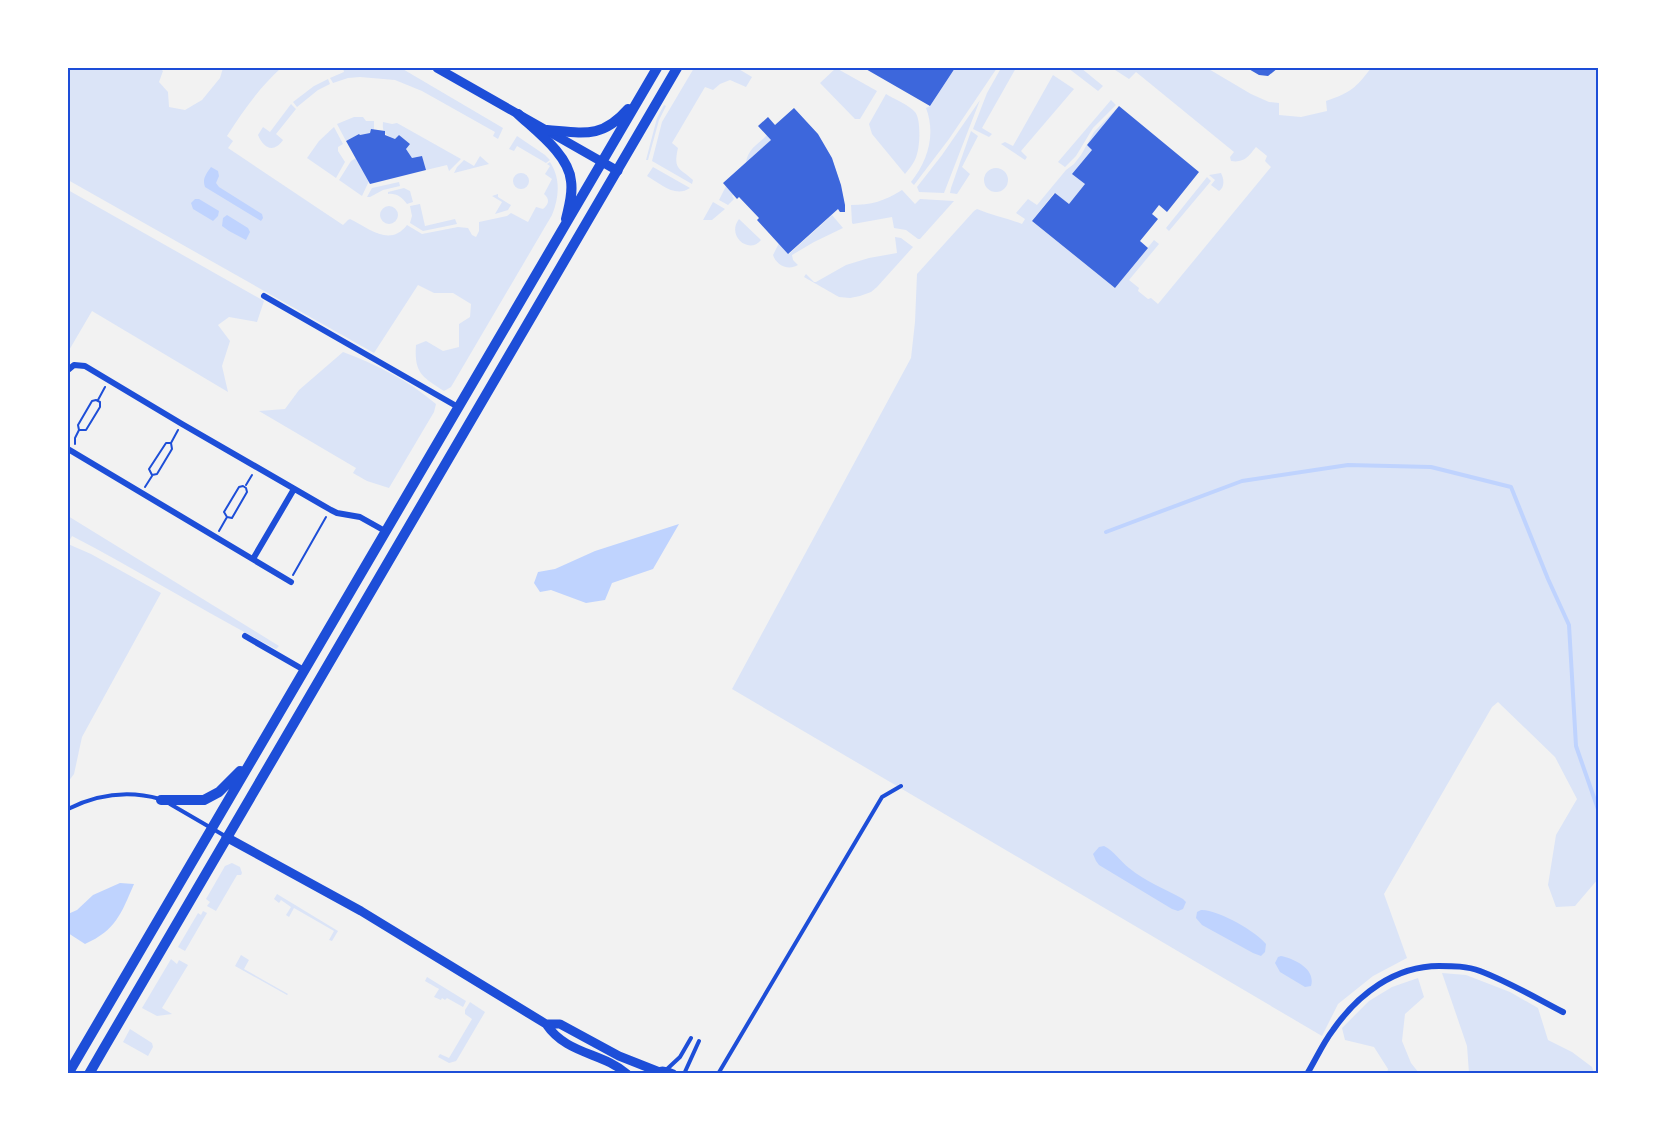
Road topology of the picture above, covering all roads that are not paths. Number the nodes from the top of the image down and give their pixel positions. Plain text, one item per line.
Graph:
1 (437, 68) edge
2 (657, 68) edge
3 (677, 68) edge
4 (646, 88) junction
5 (518, 114) junction
6 (547, 130) junction
7 (603, 162) junction
8 (618, 171) junction
9 (563, 231) junction
10 (264, 296) dead end
11 (68, 370) edge
12 (458, 407) junction
13 (68, 449) edge
14 (294, 489) junction
15 (386, 531) junction
16 (253, 559) junction
17 (290, 581) road end
18 (245, 636) dead end
19 (304, 670) junction
20 (264, 739) junction
21 (901, 786) dead end
22 (161, 800) junction
23 (68, 809) edge
24 (212, 828) junction
25 (226, 837) junction
26 (1563, 1012) dead end
27 (546, 1024) junction
28 (691, 1038) dead end
29 (699, 1041) dead end
30 (662, 1072) edge
31 (68, 1074) edge
32 (89, 1074) edge
33 (627, 1074) edge
34 (684, 1074) edge
35 (718, 1074) edge
36 (1307, 1074) edge

1 - 5 street
2 - 4 main road
3 - 8 main road
4 - 6 main road
4 - 7 main road
5 - 6 street
5 - 9 main road
6 - 7 street
7 - 8 street
7 - 9 main road
8 - 25 main road
9 - 12 main road
10 - 12 street
11 - 14 street
12 - 15 main road
13 - 16 street
14 - 15 street
14 - 16 street
15 - 19 main road
16 - 17 street
18 - 19 street
19 - 20 main road
20 - 22 main road
20 - 24 main road
21 - 35 lane
22 - 23 lane
22 - 24 lane
24 - 25 lane
24 - 31 main road
25 - 27 street
25 - 32 main road
26 - 36 street
27 - 30 street
27 - 33 street
28 - 30 lane
29 - 34 lane

